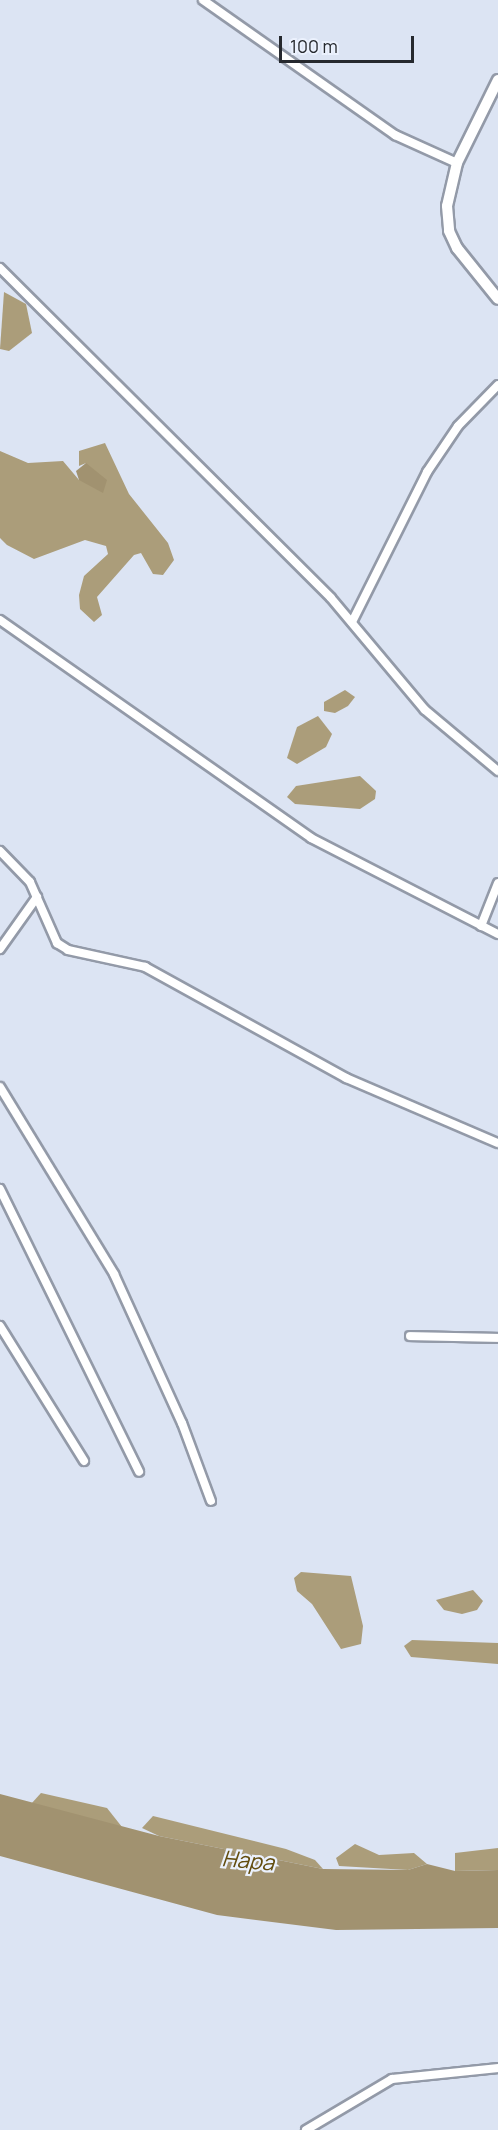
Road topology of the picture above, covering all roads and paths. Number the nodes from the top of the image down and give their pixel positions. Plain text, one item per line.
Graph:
1 (204, 0) edge
2 (498, 80) edge
3 (457, 163) junction
4 (0, 268) edge
5 (498, 299) edge
6 (498, 385) edge
7 (0, 620) edge
8 (352, 622) junction
9 (498, 771) edge
10 (0, 851) edge
11 (498, 883) edge
12 (37, 897) junction
13 (481, 926) junction
14 (498, 934) edge
15 (0, 949) edge
16 (0, 1087) edge
17 (498, 1143) edge
18 (0, 1189) edge
19 (0, 1326) edge
20 (410, 1336) dead end
21 (498, 1338) edge
22 (84, 1461) dead end
23 (139, 1472) dead end
24 (211, 1501) dead end
25 (498, 2068) edge
26 (306, 2130) edge

1 - 3 street
2 - 3 street
3 - 5 street
4 - 8 street
6 - 8 street
7 - 13 street
8 - 9 street
10 - 12 street
11 - 13 street
12 - 15 street
12 - 17 street
13 - 14 street
16 - 24 street
18 - 23 street
19 - 22 street
20 - 21 street
25 - 26 street

